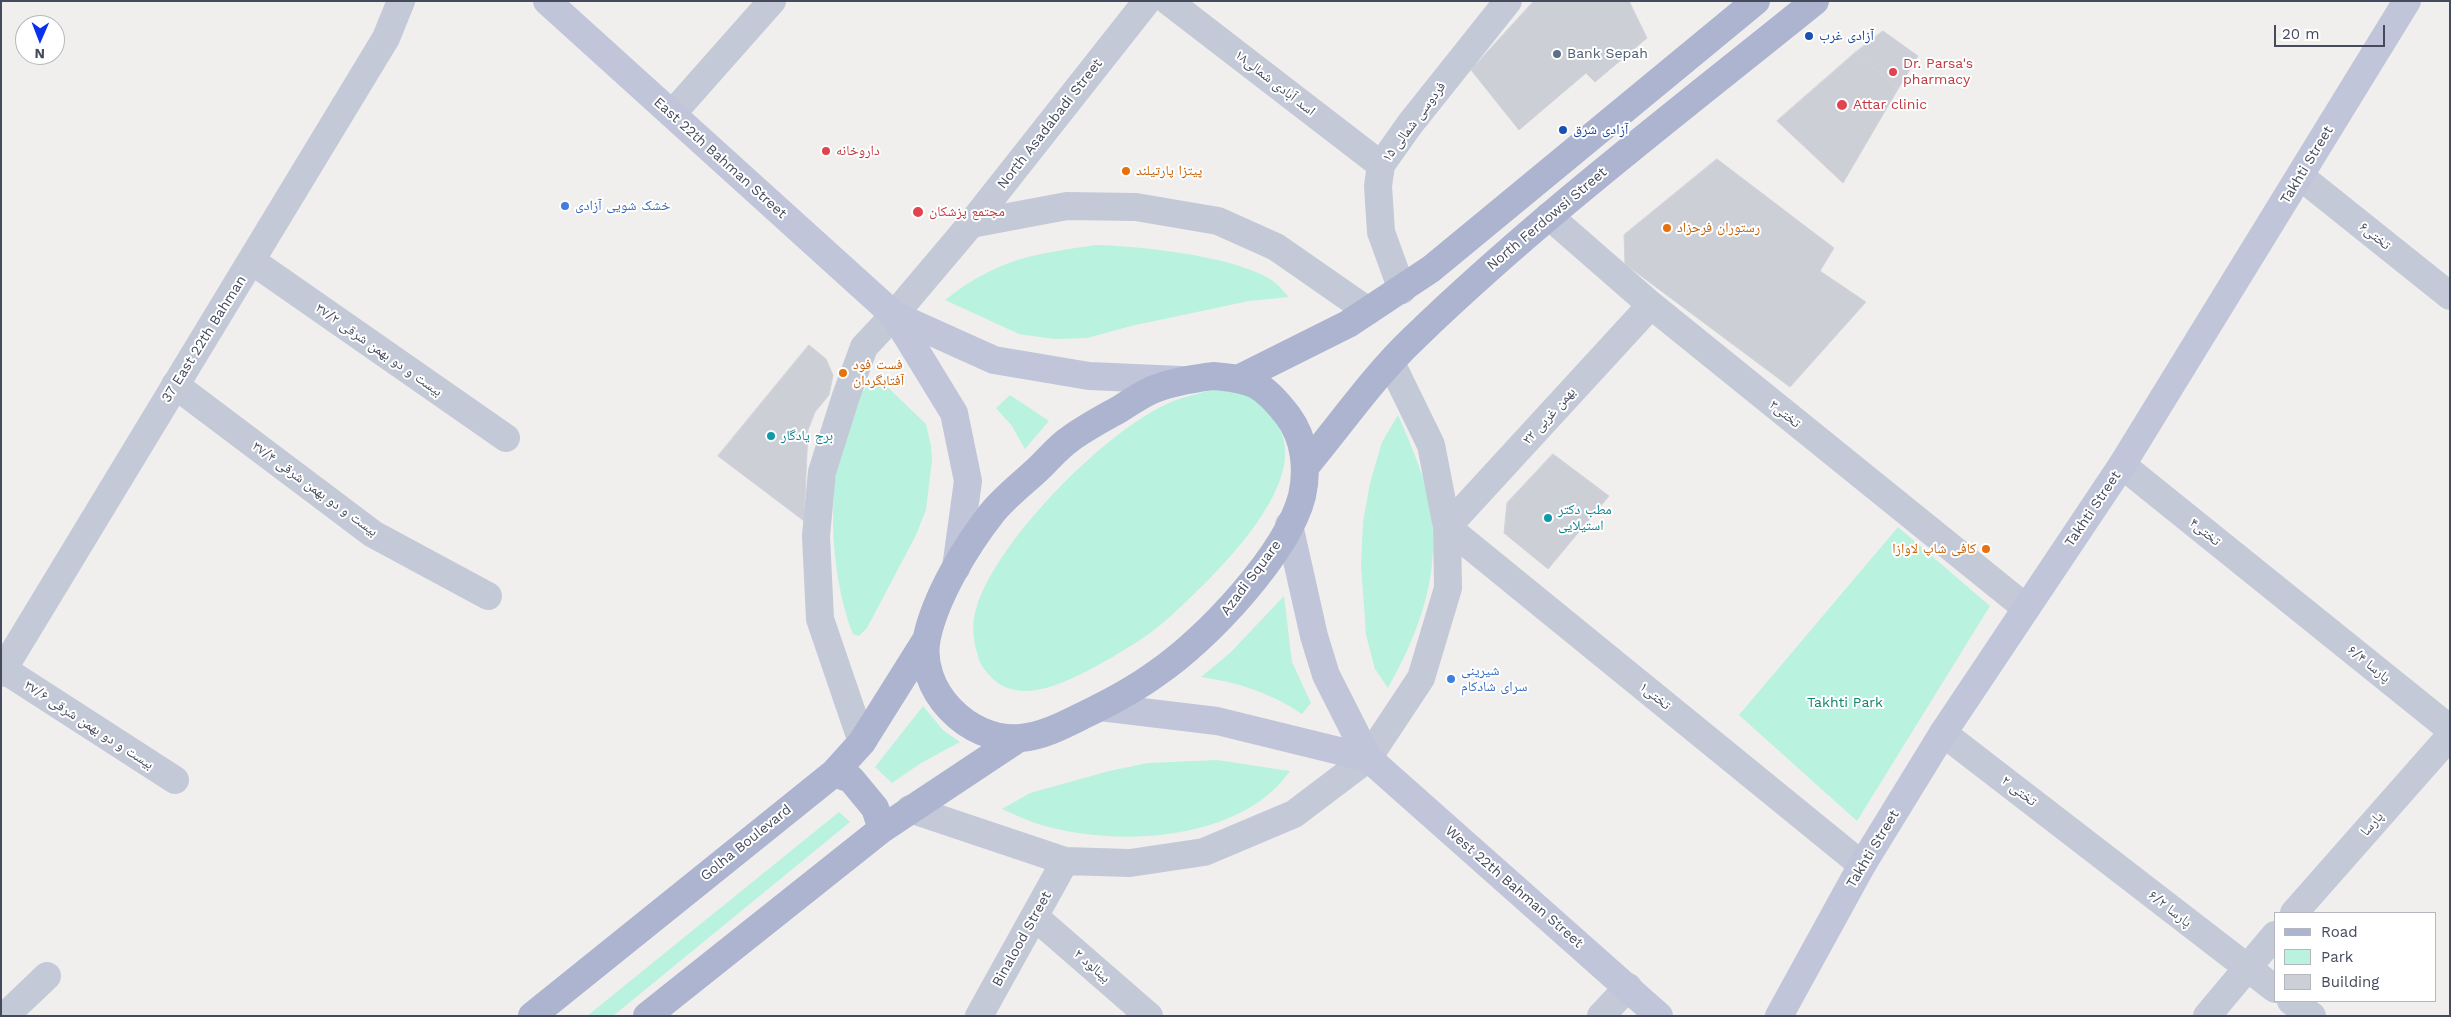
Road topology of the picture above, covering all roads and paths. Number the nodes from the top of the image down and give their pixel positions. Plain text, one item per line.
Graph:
1 (402, 1) edge
2 (547, 1) edge
3 (772, 1) edge
4 (1147, 1) edge
5 (1168, 1) edge
6 (1508, 1) edge
7 (1756, 1) edge
8 (1815, 1) edge
9 (2407, 1) edge
10 (672, 114) junction
11 (1381, 165) junction
12 (2300, 176) junction
13 (1550, 216) junction
14 (971, 224) junction
15 (252, 261) junction
16 (1402, 290) junction
17 (2450, 296) edge
18 (1650, 305) junction
19 (1368, 311) junction
20 (894, 315) junction
21 (1391, 364) junction
22 (1240, 378) junction
23 (1185, 380) junction
24 (175, 385) junction
25 (506, 438) dead end
26 (2122, 465) junction
27 (1306, 466) junction
28 (1289, 525) junction
29 (1447, 527) junction
30 (956, 568) junction
31 (488, 596) dead end
32 (2287, 599) joint
33 (2026, 608) junction
34 (926, 640) junction
35 (2, 671) edge
36 (1100, 707) junction
37 (2450, 729) edge
38 (1943, 733) junction
39 (2450, 736) edge
40 (1019, 738) junction
41 (862, 742) junction
42 (1368, 758) junction
43 (834, 772) junction
44 (175, 780) dead end
45 (910, 809) junction
46 (882, 829) junction
47 (2094, 850) joint
48 (1065, 861) junction
49 (1862, 865) junction
50 (2295, 912) edge
51 (1035, 917) junction
52 (2274, 936) edge
53 (2246, 968) junction
54 (47, 976) dead end
55 (1628, 988) junction
56 (2274, 988) edge
57 (2292, 1002) edge
58 (5, 1016) edge
59 (532, 1016) edge
60 (647, 1016) edge
61 (979, 1016) edge
62 (1149, 1016) edge
63 (1601, 1016) edge
64 (1659, 1016) edge
65 (1779, 1016) edge
66 (2207, 1016) edge
67 (2312, 1016) edge

1 - 15 street, 37 East 22th Bahman
2 - 10 main road, East 22th Bahman Street
3 - 10 street
4 - 14 street, North Asadabadi Street
5 - 11 street, اسد آبادی شمالی۱۸
6 - 11 street, فردوسی شمالی ۱۵
7 - 16 main road
8 - 13 main road, North Ferdowsi Street
9 - 12 main road, Takhti Street
10 - 20 main road, East 22th Bahman Street
11 - 16 street, فردوسی شمالی ۱۵
12 - 17 street, تختی۶
12 - 26 main road, Takhti Street
13 - 18 street, تختی۳
13 - 21 main road, North Ferdowsi Street
14 - 19 street
14 - 20 street, North Asadabadi Street
15 - 24 street, 37 East 22th Bahman
15 - 25 street, بیست و دو بهمن شرقی ۳۷/۲
16 - 19 main road
18 - 29 street, ۲۲ بهمن غربی
18 - 33 street, تختی۳
19 - 22 main road
20 - 23 main road, East 22th Bahman Street
20 - 30 main road, East 22th Bahman Street
20 - 41 street, North Asadabadi Street
21 - 27 main road, North Ferdowsi Street
21 - 29 street
22 - 23 main road, Azadi Square
22 - 27 main road, Azadi Square
23 - 30 main road, Azadi Square
24 - 31 street, بیست و دو بهمن شرقی ۳۷/۴
24 - 35 street, 37 East 22th Bahman
26 - 32 street, تختی۴
26 - 33 main road, Takhti Street
27 - 28 main road, Azadi Square
28 - 36 main road, Azadi Square
28 - 42 main road, West 22th Bahman Street
29 - 42 street
29 - 49 street, تختی۱
30 - 34 main road, Azadi Square
32 - 37 street, پارسا ۶/۴
33 - 38 main road, Takhti Street
34 - 40 main road, Azadi Square
34 - 41 main road, Golha Boulevard
35 - 44 street, بیست و دو بهمن شرقی ۳۷/۶
36 - 40 main road, Azadi Square
36 - 42 main road, West 22th Bahman Street
38 - 47 street, تختی ۲
38 - 49 main road, Takhti Street
39 - 50 street, پارسا
40 - 45 main road
41 - 43 main road, Golha Boulevard
42 - 48 street
42 - 55 main road, West 22th Bahman Street
43 - 46 main road
43 - 59 main road, Golha Boulevard
45 - 46 main road
45 - 48 street
46 - 60 main road
47 - 53 street, پارسا ۶/۲
48 - 51 street, Binalood Street
49 - 65 main road, Takhti Street
51 - 61 street, Binalood Street
51 - 62 street, بینالود ۲
52 - 53 street
53 - 56 street, پارسا ۶/۲
53 - 66 street
54 - 58 street
55 - 63 street
55 - 64 main road, West 22th Bahman Street
57 - 67 street

